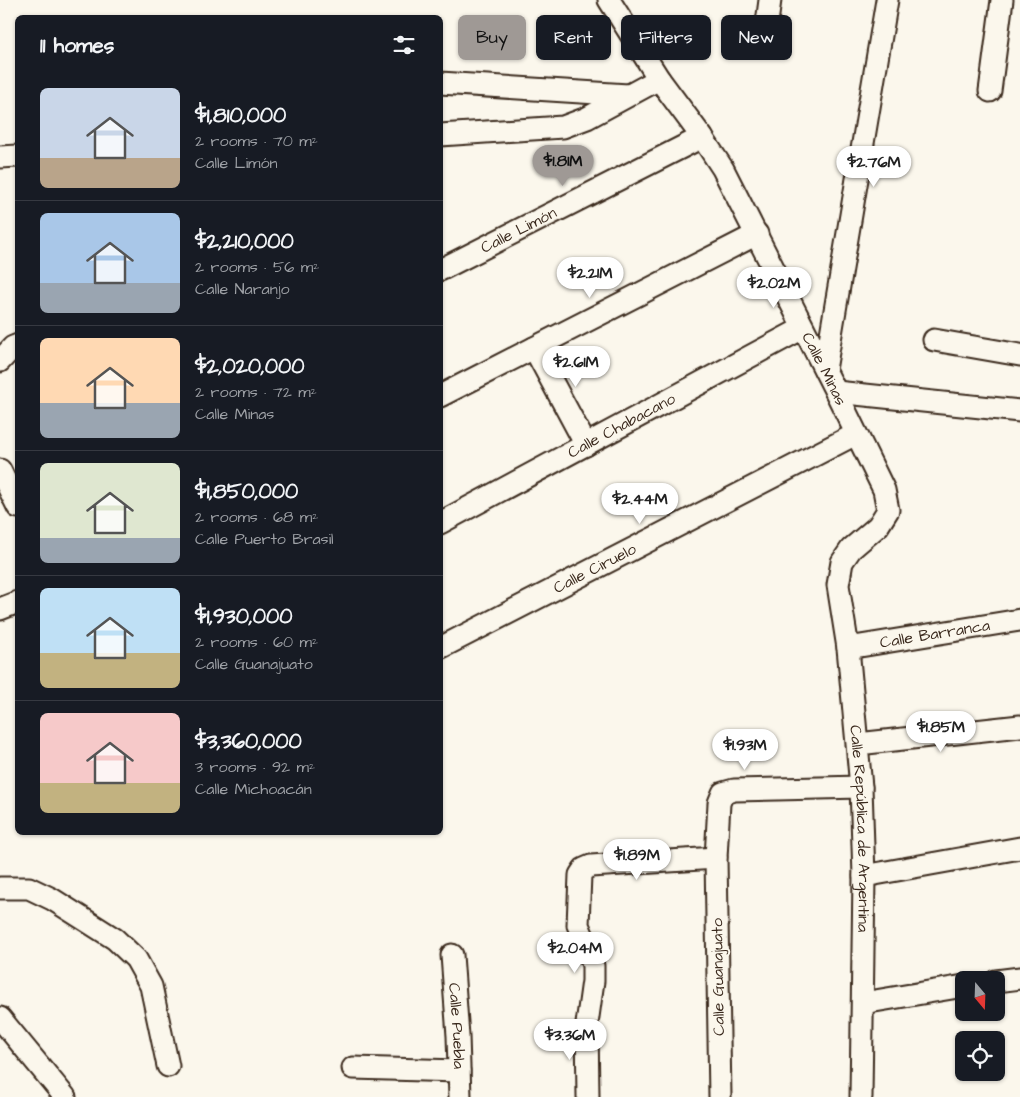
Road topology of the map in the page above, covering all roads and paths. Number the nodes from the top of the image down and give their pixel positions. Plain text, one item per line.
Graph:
1 (609, 0) edge
2 (770, 0) edge
3 (886, 0) edge
4 (1002, 0) edge
5 (768, 15) edge
6 (659, 79) junction
7 (443, 83) edge
8 (990, 91) dead end
9 (628, 95) junction
10 (443, 135) edge
11 (702, 137) junction
12 (15, 156) edge
13 (0, 157) edge
14 (757, 234) junction
15 (443, 268) edge
16 (803, 328) junction
17 (934, 340) dead end
18 (15, 346) edge
19 (534, 348) junction
20 (1020, 355) edge
21 (0, 361) edge
22 (825, 370) junction
23 (836, 392) junction
24 (443, 394) edge
25 (1020, 411) edge
26 (856, 434) junction
27 (586, 445) junction
28 (1, 476) edge
29 (15, 502) edge
30 (443, 521) edge
31 (842, 562) joint
32 (15, 603) edge
33 (0, 609) edge
34 (1020, 620) edge
35 (443, 646) edge
36 (848, 648) junction
37 (1020, 726) edge
38 (858, 744) junction
39 (861, 787) junction
40 (1020, 848) edge
41 (716, 858) junction
42 (864, 876) junction
43 (0, 888) edge
44 (452, 954) dead end
45 (1020, 978) edge
46 (1005, 980) edge
47 (955, 988) edge
48 (863, 1003) junction
49 (0, 1018) edge
50 (168, 1066) dead end
51 (353, 1068) dead end
52 (459, 1071) junction
53 (65, 1097) edge
54 (460, 1097) edge
55 (588, 1097) edge
56 (720, 1097) edge
57 (861, 1097) edge

1 - 6 street, Calle Minas
2 - 5 street
3 - 22 street
4 - 8 street
6 - 9 street
6 - 11 street, Calle Minas
7 - 9 street
9 - 10 street
11 - 14 street, Calle Minas
11 - 15 street, Calle Limón
12 - 13 street
14 - 16 street, Calle Minas
14 - 19 street
16 - 22 street, Calle Minas
16 - 27 street, Calle Chabacano
17 - 20 street
18 - 21 street
19 - 24 street
19 - 27 street
22 - 23 street, Calle Minas
23 - 25 street
23 - 26 street, Calle Minas
26 - 31 street, Calle Minas
26 - 35 street, Calle Ciruelo
27 - 30 street, Calle Chabacano
28 - 29 street
31 - 36 street, Calle República de Argentina
32 - 33 street
34 - 36 street, Calle Barranca
36 - 38 street, Calle República de Argentina
37 - 38 street
38 - 39 street, Calle República de Argentina
39 - 41 street, Calle Guanajuato
39 - 42 street, Calle República de Argentina
40 - 42 street
41 - 55 street
41 - 56 street, Calle Guanajuato
42 - 48 street, Calle República de Argentina
43 - 50 street
44 - 52 street, Calle Puebla
45 - 46 street
47 - 48 street
48 - 57 street, Calle República de Argentina
49 - 53 street
51 - 52 street
52 - 54 street, Calle Puebla

